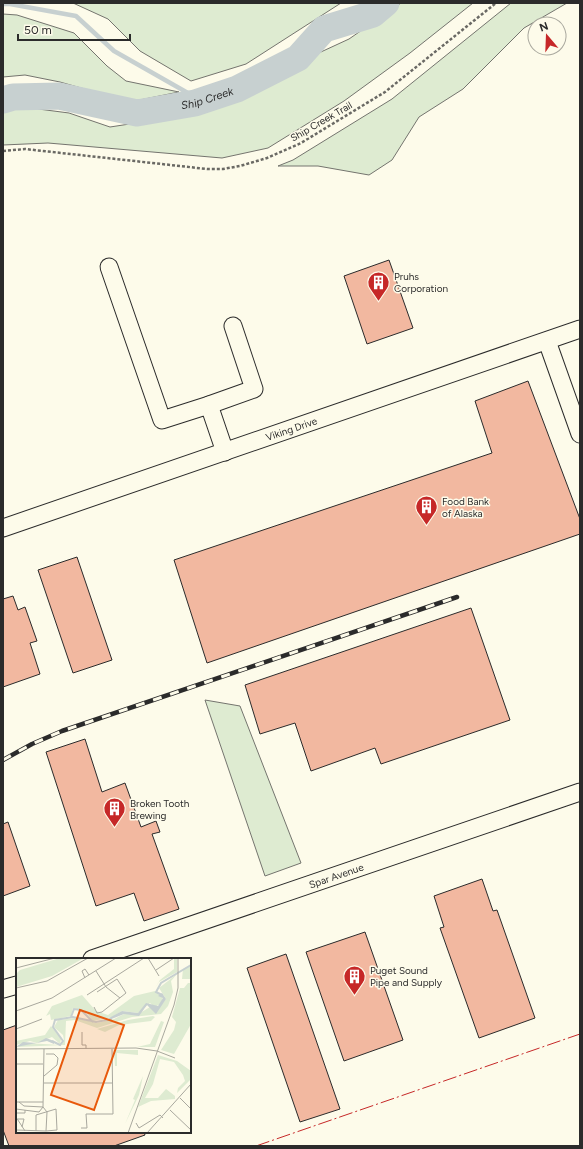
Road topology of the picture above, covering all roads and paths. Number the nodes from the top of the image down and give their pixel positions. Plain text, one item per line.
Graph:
1 (496, 3) edge
2 (3, 151) edge
3 (109, 267) dead end
4 (233, 326) dead end
5 (580, 329) edge
6 (547, 341) junction
7 (209, 405) junction
8 (580, 434) edge
9 (225, 452) junction
10 (3, 528) edge
11 (580, 792) edge
12 (95, 958) edge
13 (16, 985) edge
14 (3, 989) edge

1 - 2 path, Ship Creek Trail
3 - 7 street
4 - 7 street
5 - 6 street, Viking Drive
6 - 8 street
6 - 9 street, Viking Drive
7 - 9 street
9 - 10 street, Viking Drive
11 - 12 street, Spar Avenue
13 - 14 street

